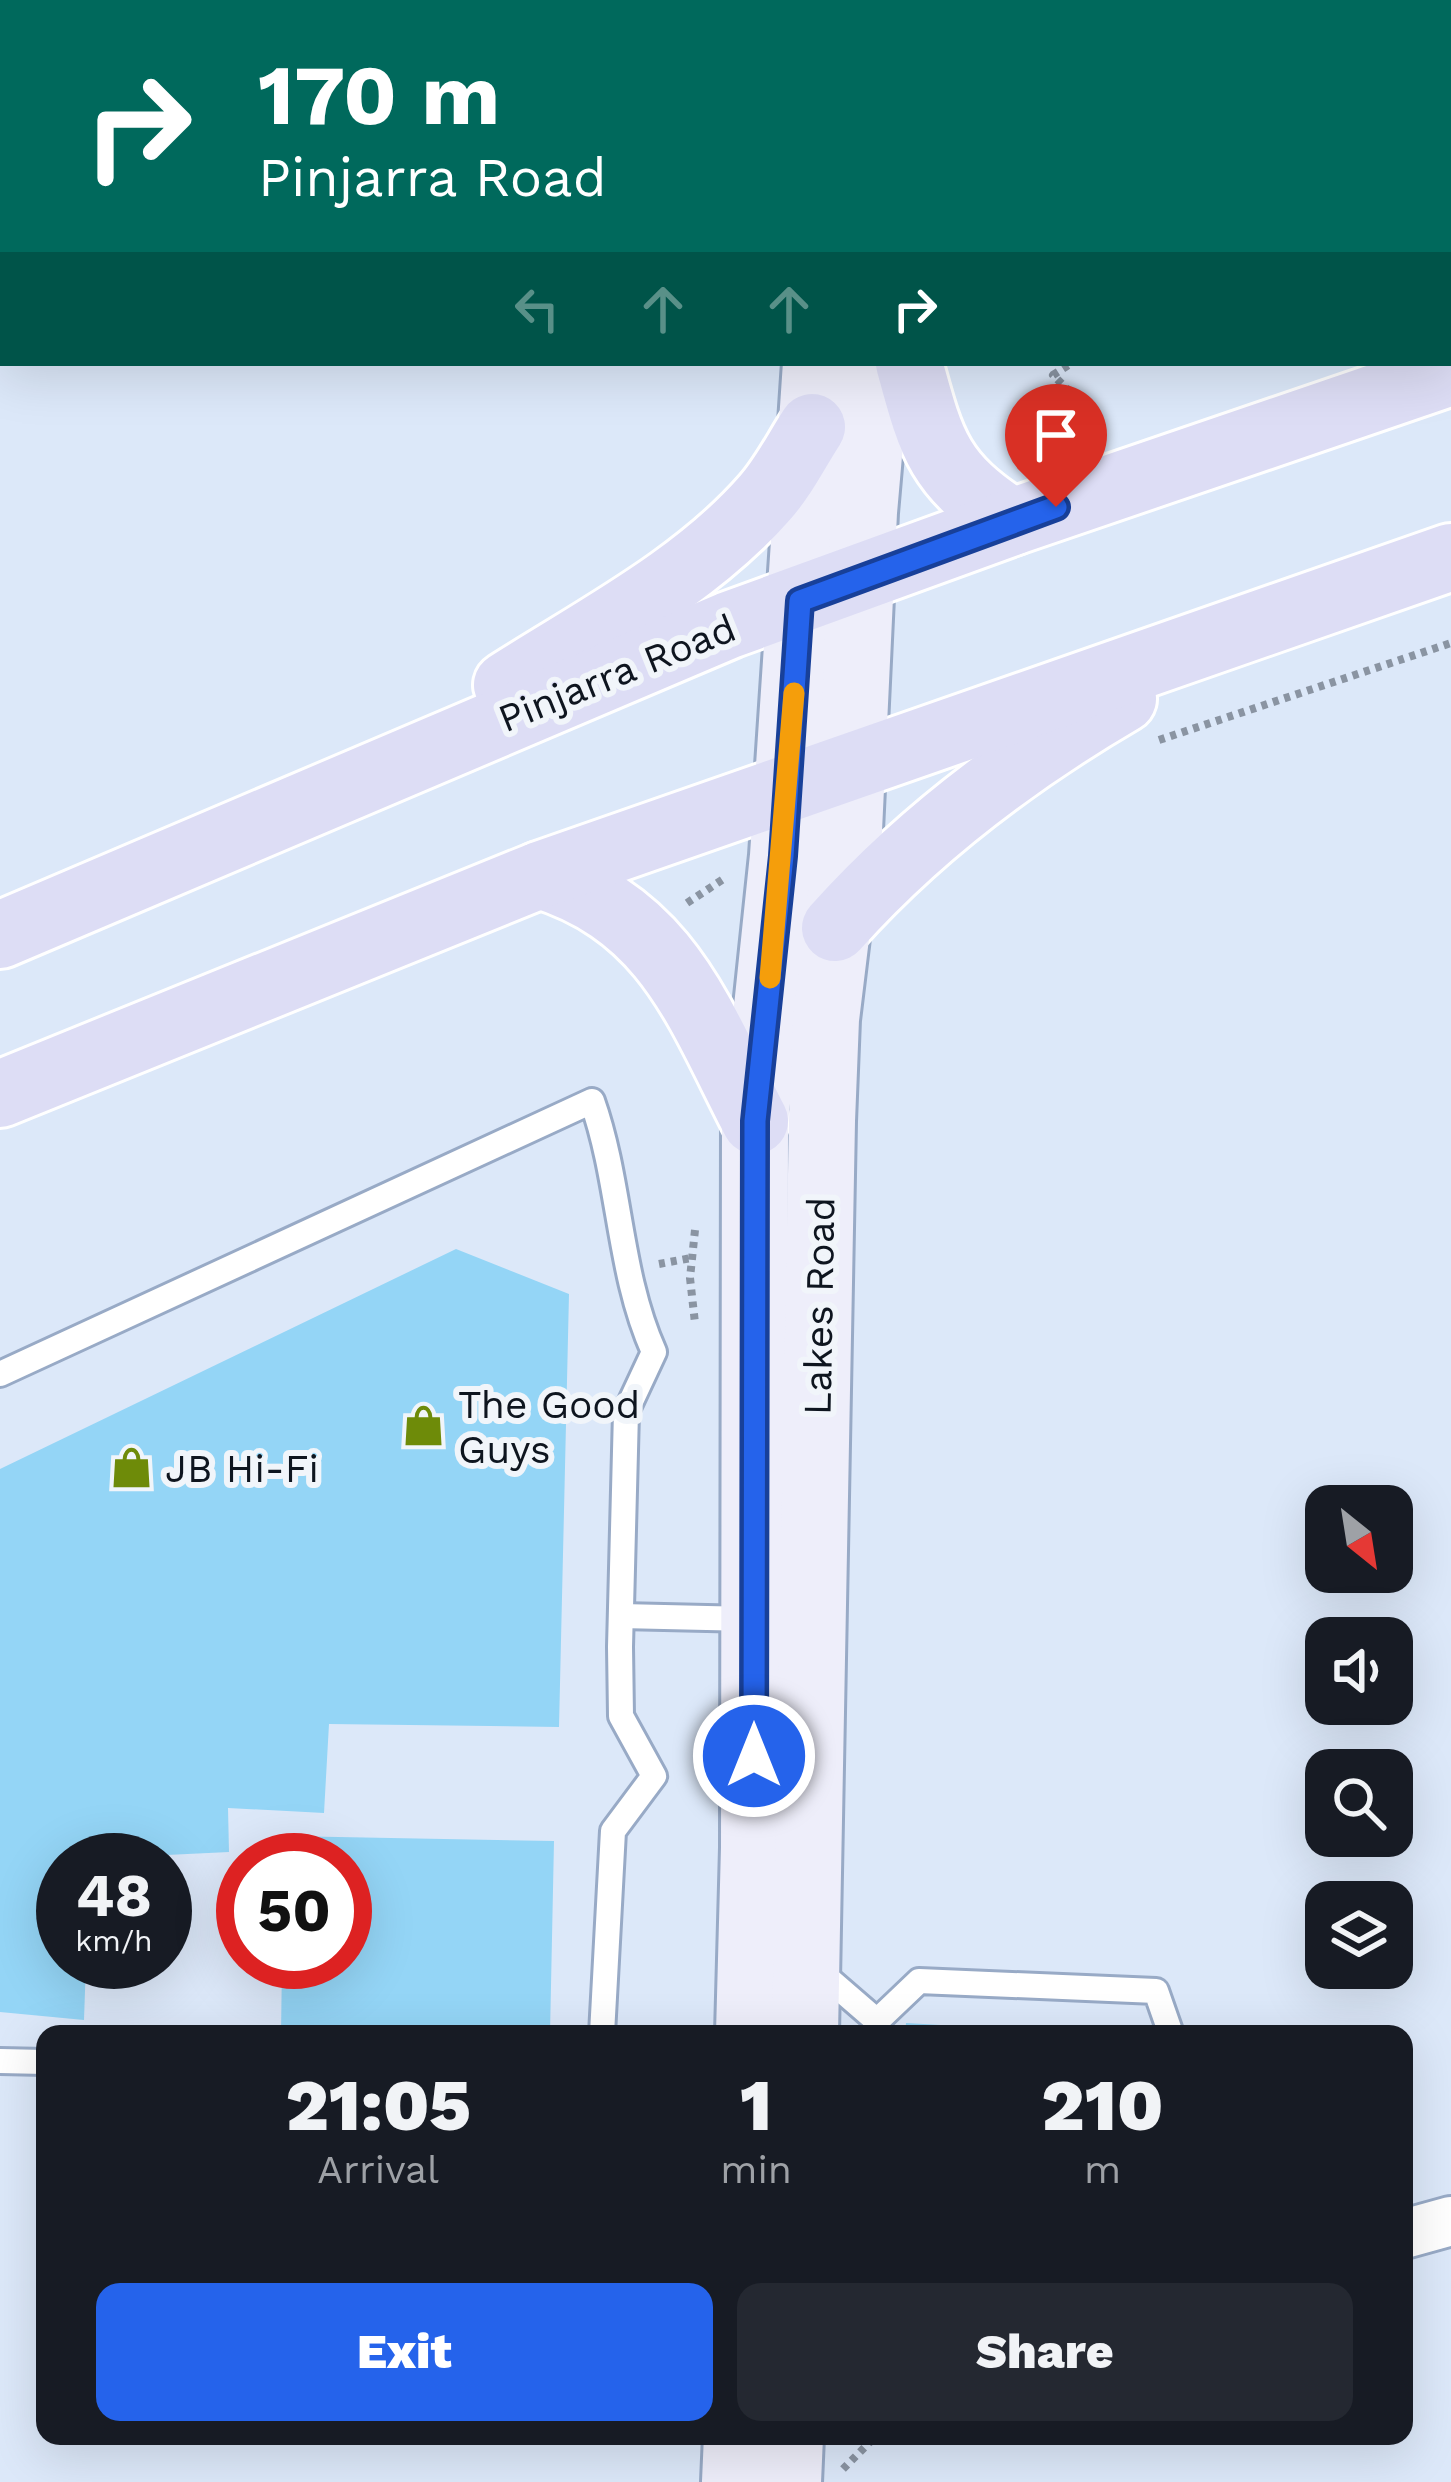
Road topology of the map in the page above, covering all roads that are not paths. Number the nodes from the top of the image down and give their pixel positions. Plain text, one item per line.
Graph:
1 (816, 366) edge
2 (878, 366) edge
3 (910, 366) edge
4 (1451, 372) edge
5 (812, 427) junction
6 (1012, 522) junction
7 (1451, 557) edge
8 (861, 579) junction
9 (800, 601) junction
10 (1245, 628) junction
11 (854, 766) junction
12 (368, 775) junction
13 (787, 791) junction
14 (540, 875) junction
15 (835, 928) junction
16 (0, 935) edge
17 (0, 1094) edge
18 (755, 1121) junction
19 (0, 1374) edge
20 (621, 1616) junction
21 (754, 1619) junction
22 (809, 1933) junction
23 (602, 2025) edge
24 (748, 2025) edge
25 (805, 2025) edge
26 (874, 2025) edge
27 (880, 2025) edge
28 (1169, 2025) edge
29 (0, 2061) edge
30 (36, 2062) edge
31 (1451, 2221) edge
32 (1413, 2232) edge
33 (737, 2445) edge
34 (790, 2445) edge
35 (736, 2482) edge
36 (788, 2482) edge

1 - 5 main road, Lakes Road
2 - 8 main road, Lakes Road
3 - 6 main road
4 - 6 main road, Pinjarra Road
5 - 9 main road, Lakes Road
5 - 12 main road
6 - 8 main road, Pinjarra Road
7 - 10 main road
8 - 9 main road, Pinjarra Road
8 - 11 main road, Lakes Road
9 - 12 main road, Pinjarra Road
9 - 13 main road, Lakes Road
10 - 11 main road
10 - 15 main road
11 - 13 main road
11 - 15 main road, Lakes Road
12 - 16 main road, Pinjarra Road
13 - 14 main road
13 - 18 main road, Lakes Road
14 - 17 main road
14 - 18 main road
15 - 22 main road, Lakes Road
18 - 21 main road, Lakes Road
19 - 20 lane
20 - 21 lane
20 - 23 lane
21 - 24 main road, Lakes Road
22 - 25 main road, Lakes Road
22 - 26 lane
27 - 28 lane
29 - 30 lane
31 - 32 street
33 - 35 main road
34 - 36 main road

